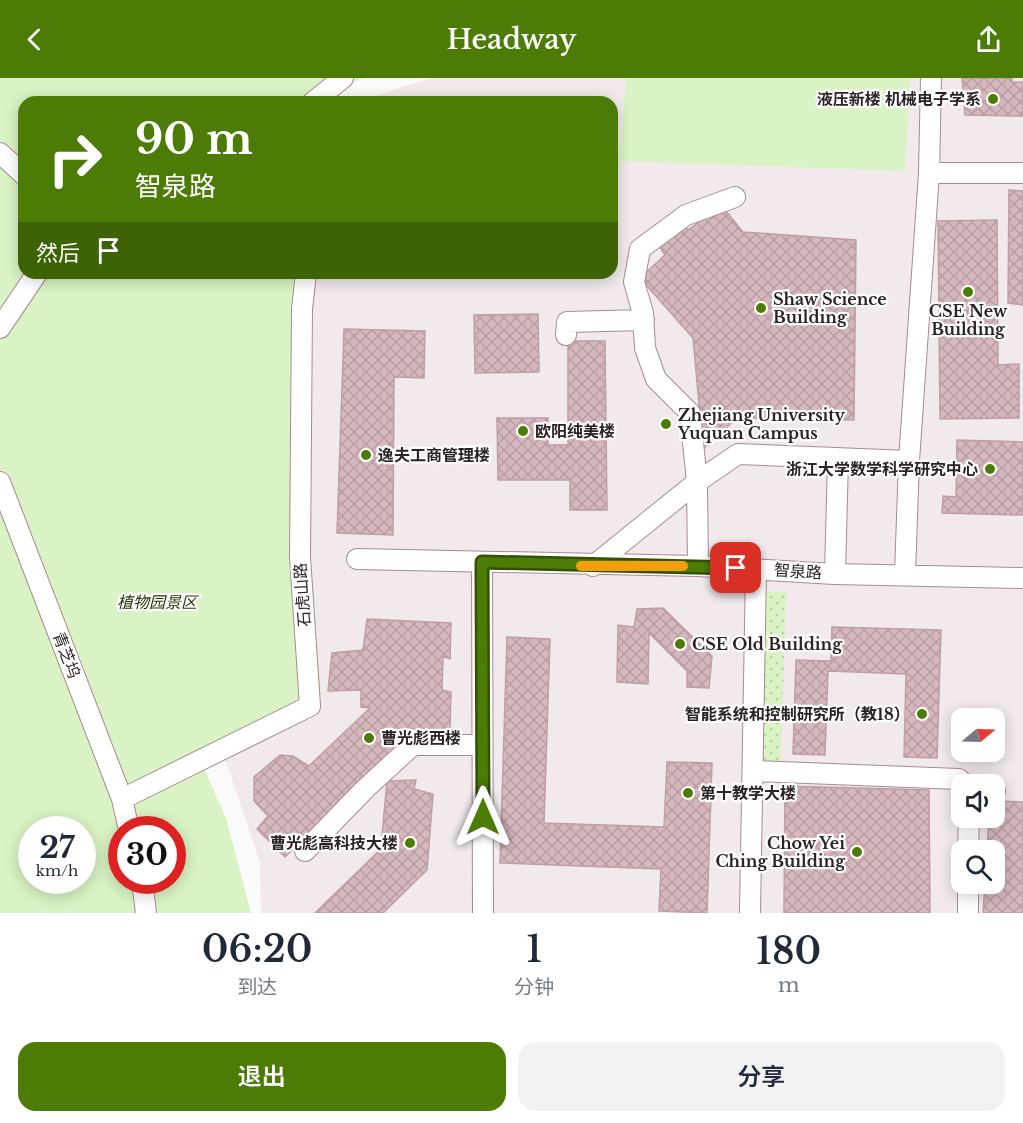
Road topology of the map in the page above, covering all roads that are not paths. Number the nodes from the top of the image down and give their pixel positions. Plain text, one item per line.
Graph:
1 (343, 78) edge
2 (931, 78) edge
3 (320, 96) edge
4 (0, 153) edge
5 (18, 170) edge
6 (929, 173) junction
7 (1023, 173) edge
8 (735, 197) dead end
9 (33, 279) edge
10 (305, 279) edge
11 (644, 320) junction
12 (0, 328) edge
13 (566, 335) dead end
14 (838, 459) junction
15 (909, 461) junction
16 (0, 482) edge
17 (697, 482) junction
18 (357, 559) dead end
19 (482, 562) junction
20 (593, 566) junction
21 (698, 566) junction
22 (756, 568) junction
23 (835, 574) junction
24 (905, 574) junction
25 (1023, 578) edge
26 (482, 745) junction
27 (753, 771) junction
28 (951, 779) edge
29 (122, 799) junction
30 (126, 816) edge
31 (305, 851) dead end
32 (144, 894) edge
33 (968, 894) edge
34 (146, 913) edge
35 (483, 913) edge
36 (750, 913) edge
37 (968, 913) edge

1 - 3 street
2 - 6 street
4 - 5 street
6 - 7 street
6 - 15 street
8 - 11 street
9 - 12 street
10 - 29 street, 石虎山路
11 - 13 street
11 - 17 street
14 - 15 street
14 - 17 street
14 - 23 street
15 - 24 street
16 - 29 street, 青芝坞
17 - 20 street
17 - 21 street
18 - 19 street, 智泉路
19 - 20 street, 智泉路
19 - 26 street
20 - 21 street, 智泉路
21 - 22 street, 智泉路
22 - 23 street, 智泉路
22 - 27 street
23 - 24 street, 智泉路
24 - 25 street, 智泉路
26 - 31 street
26 - 35 street
27 - 28 street
27 - 36 street
29 - 30 street, 青芝坞
32 - 34 street
33 - 37 street

